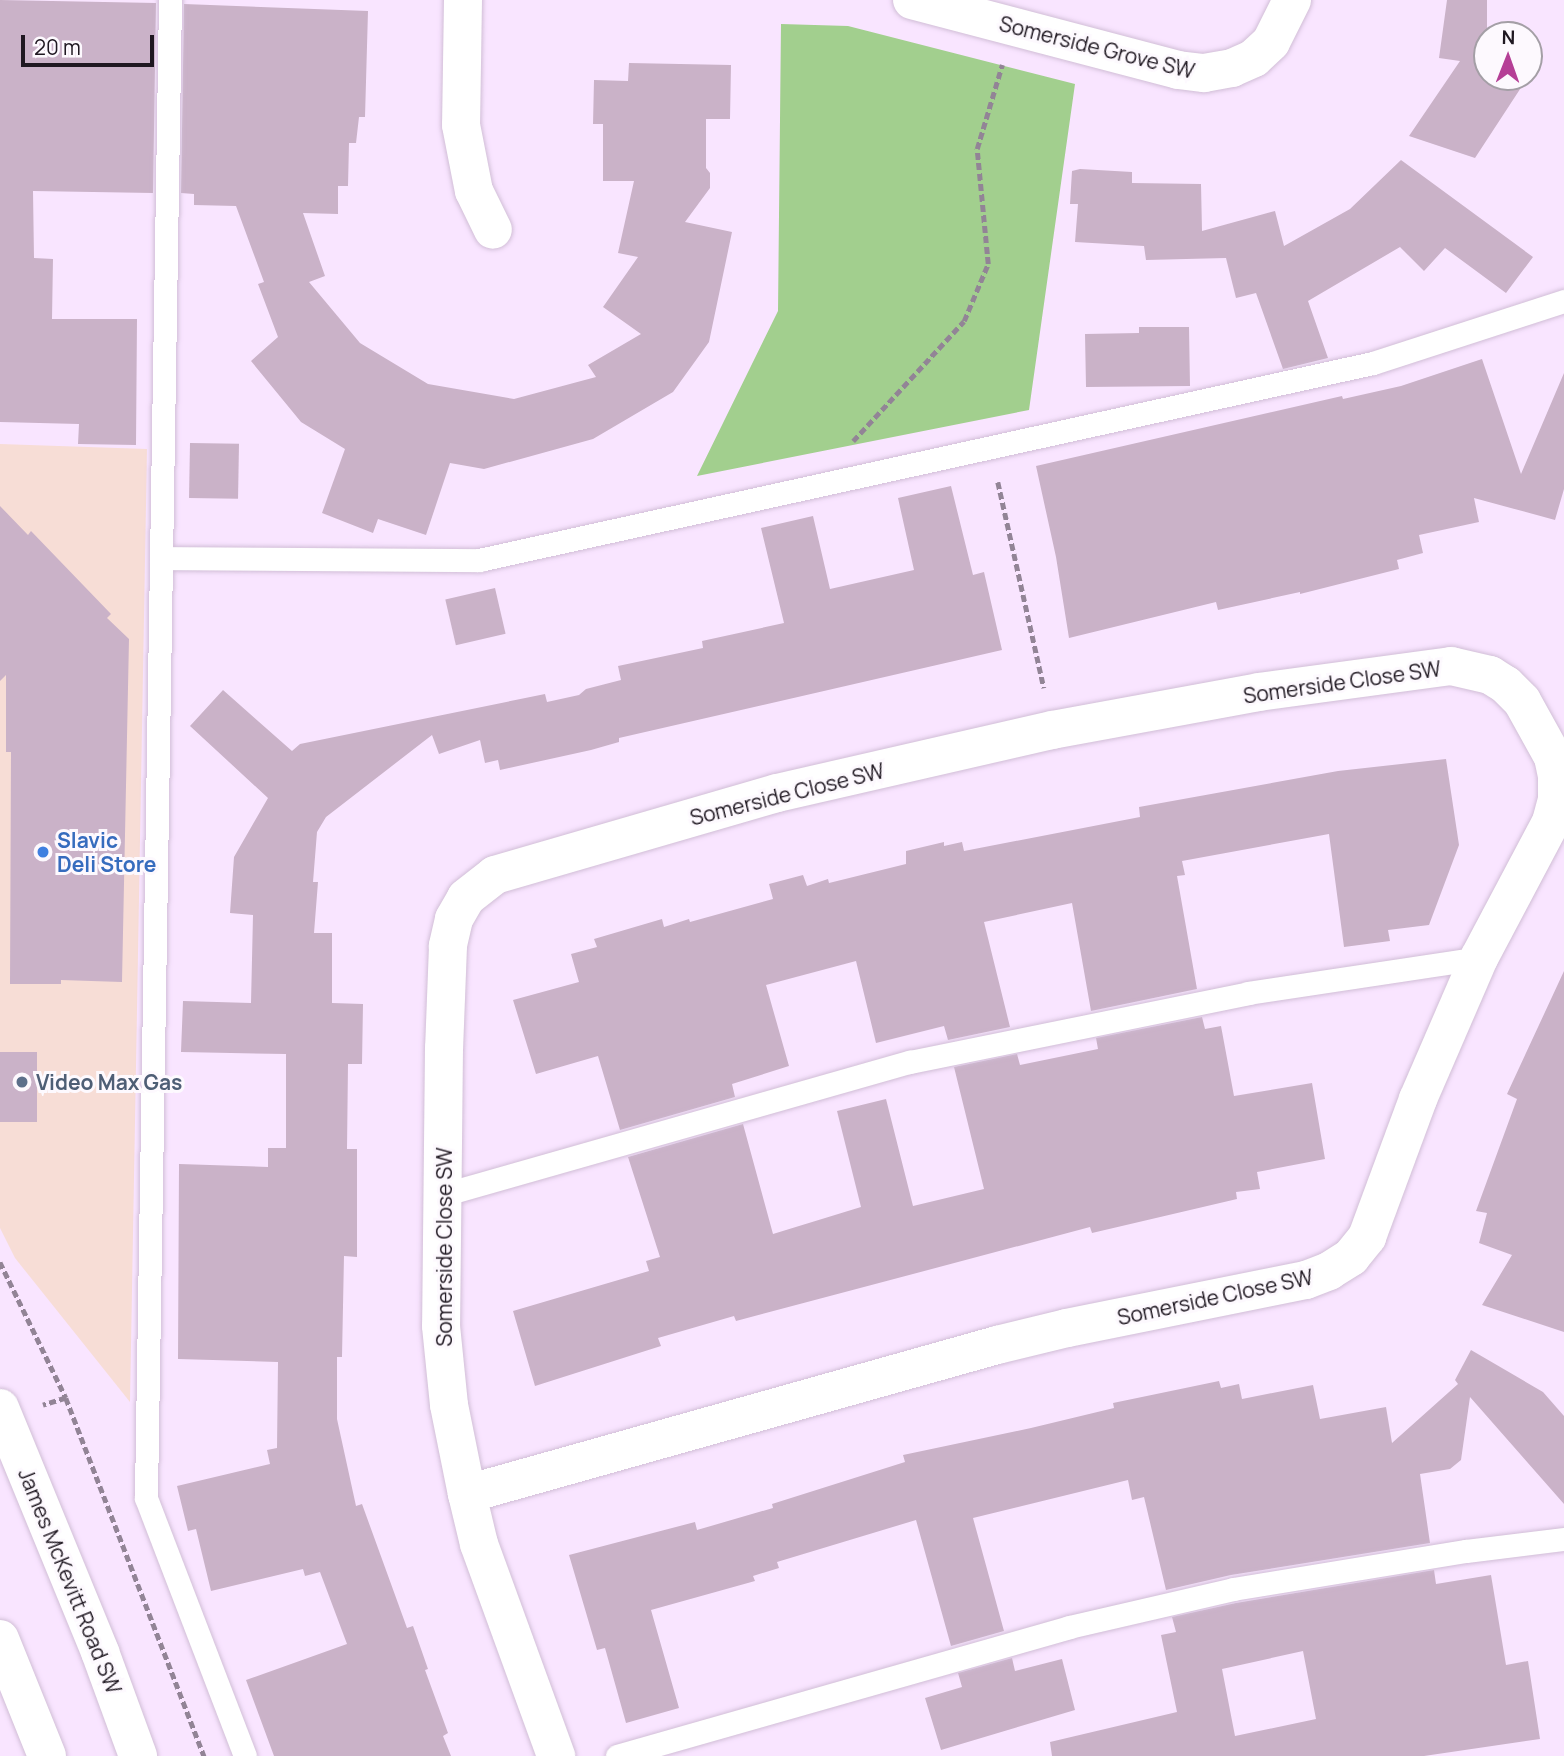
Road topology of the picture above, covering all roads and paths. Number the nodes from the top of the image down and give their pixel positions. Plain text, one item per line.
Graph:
1 (170, 0) edge
2 (463, 0) edge
3 (912, 0) edge
4 (1292, 0) edge
5 (1013, 27) junction
6 (493, 230) dead end
7 (1564, 301) edge
8 (990, 448) junction
9 (846, 479) junction
10 (161, 558) junction
11 (1052, 730) junction
12 (1479, 958) junction
13 (442, 1195) junction
14 (0, 1262) edge
15 (65, 1398) junction
16 (16, 1408) edge
17 (467, 1494) junction
18 (1564, 1539) edge
19 (0, 1639) edge
20 (47, 1756) edge
21 (138, 1756) edge
22 (204, 1756) edge
23 (245, 1756) edge
24 (556, 1756) edge
25 (617, 1756) edge

1 - 10 lane
2 - 6 street
3 - 5 street, Somerside Grove SW
4 - 5 street, Somerside Grove SW
5 - 9 path
7 - 8 lane
8 - 9 lane
8 - 11 path
9 - 10 lane
10 - 23 lane
11 - 12 street, Somerside Close SW
11 - 13 street, Somerside Close SW
12 - 13 lane
12 - 17 street, Somerside Close SW
13 - 17 street, Somerside Close SW
14 - 15 path
15 - 16 path
15 - 22 path
16 - 21 street, James McKevitt Road SW
17 - 24 street, Somerside Close SW
18 - 25 lane
19 - 20 street

